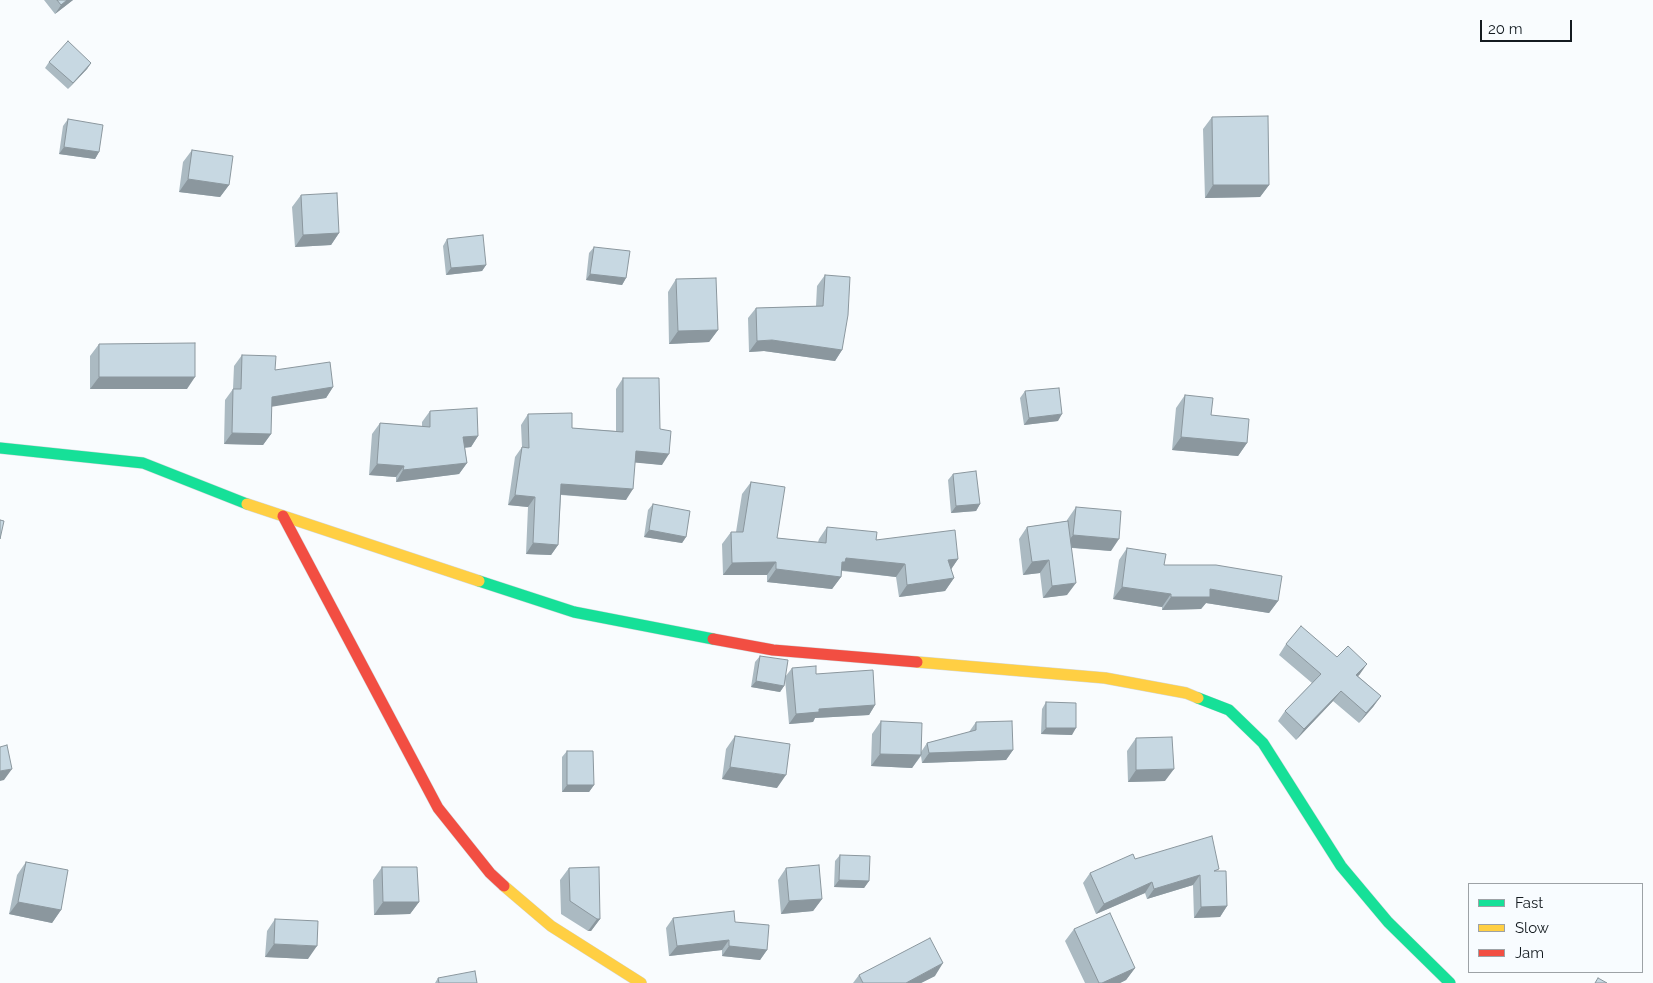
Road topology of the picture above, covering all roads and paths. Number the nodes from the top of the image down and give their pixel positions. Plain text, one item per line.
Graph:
1 (0, 448) edge
2 (283, 516) junction
3 (641, 983) edge
4 (1450, 983) edge

1 - 2 street
2 - 3 street
2 - 4 street

